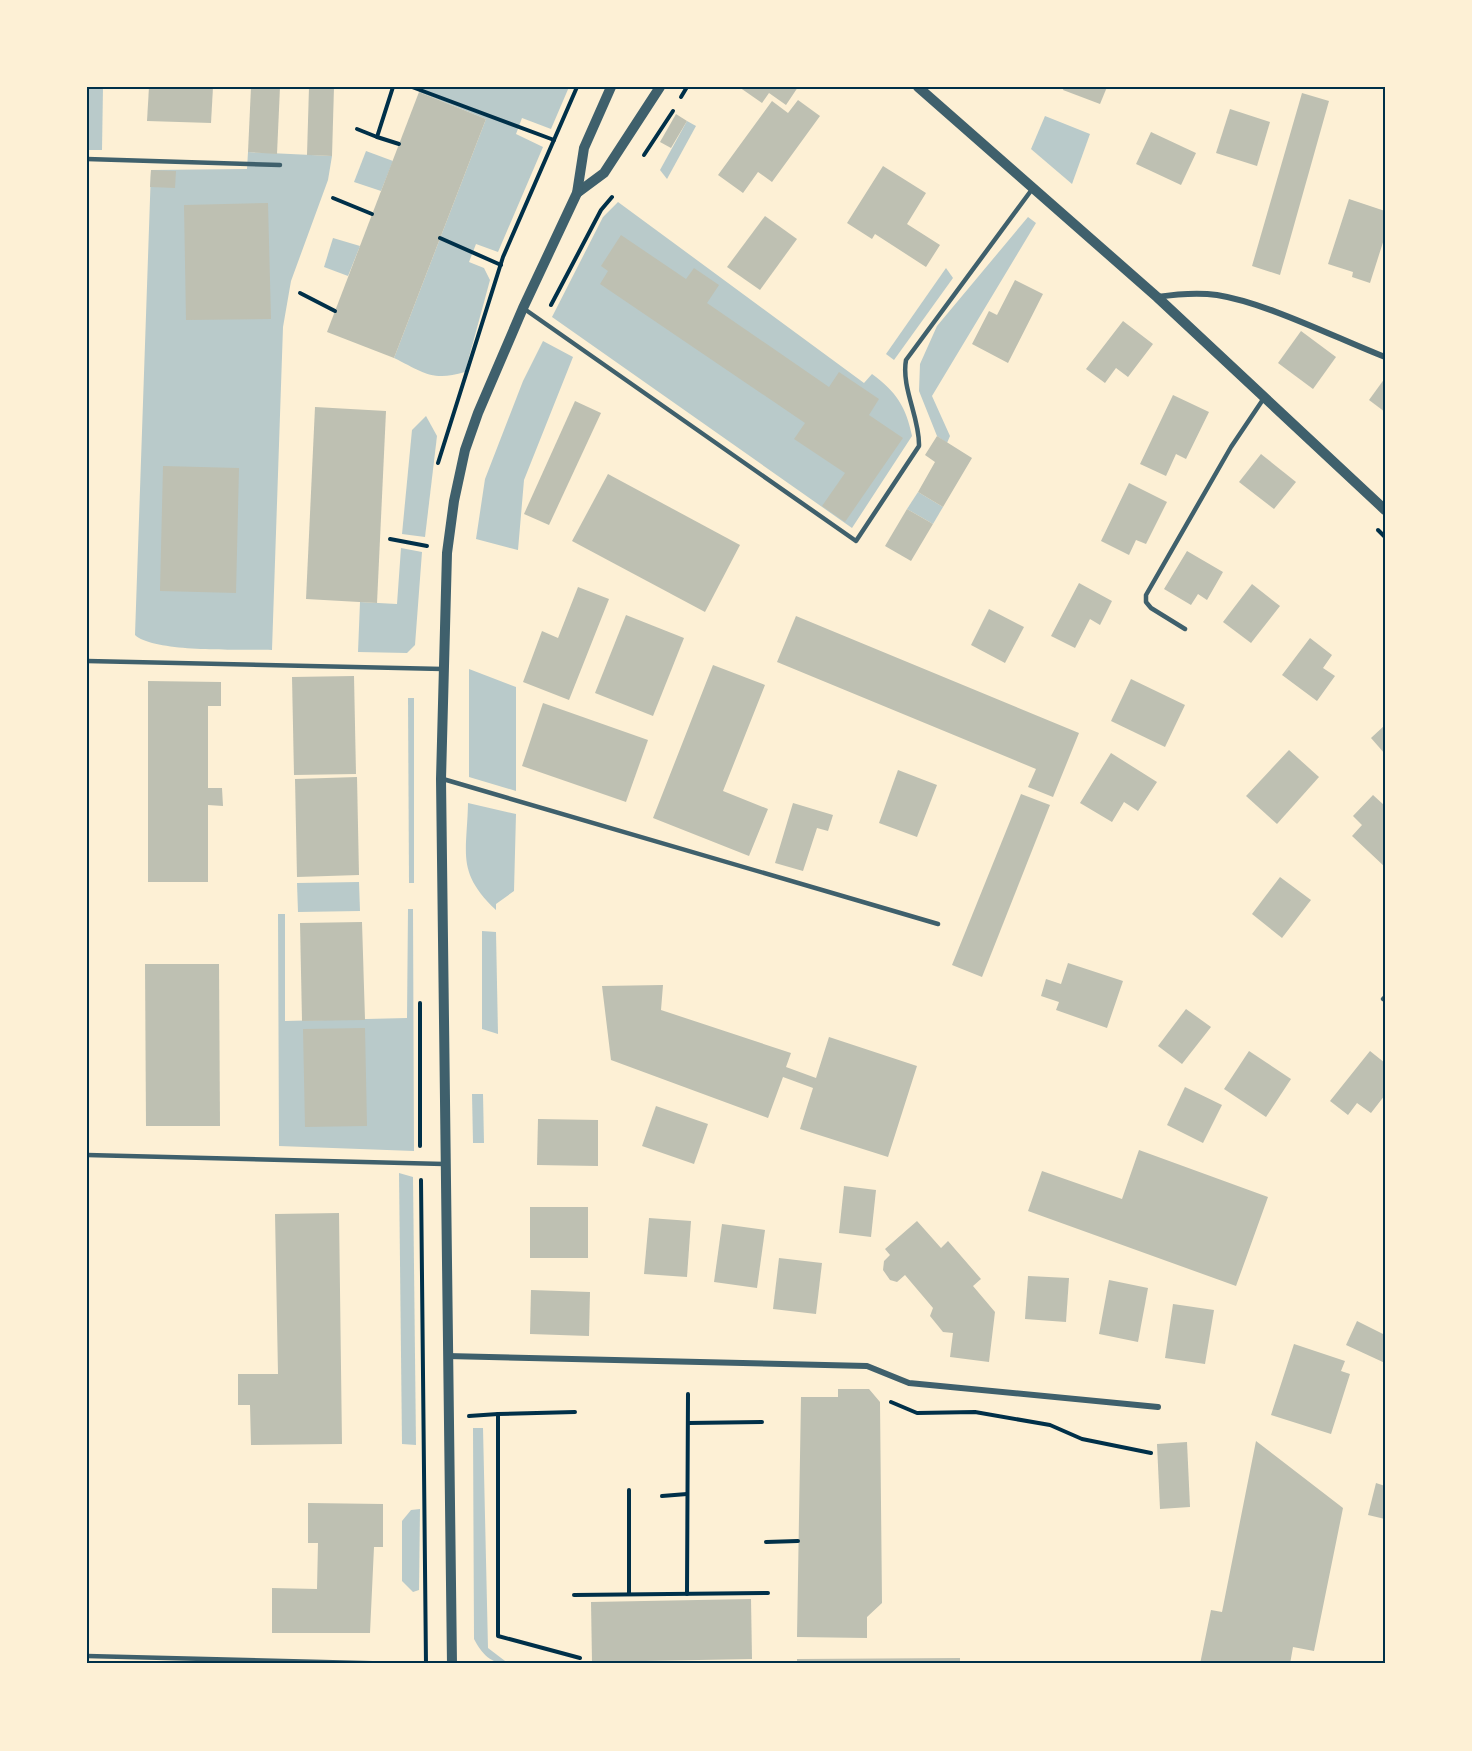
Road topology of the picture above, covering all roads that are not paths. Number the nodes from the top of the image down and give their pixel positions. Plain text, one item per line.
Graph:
1 (611, 87) edge
2 (660, 87) edge
3 (918, 87) edge
4 (87, 159) edge
5 (280, 165) dead end
6 (1033, 188) junction
7 (577, 193) junction
8 (1157, 297) junction
9 (523, 308) junction
10 (1385, 357) edge
11 (1264, 398) junction
12 (1385, 510) edge
13 (1185, 629) dead end
14 (87, 661) edge
15 (443, 669) junction
16 (441, 779) junction
17 (938, 924) dead end
18 (87, 1155) edge
19 (446, 1164) junction
20 (447, 1356) junction
21 (1158, 1407) dead end
22 (87, 1656) edge
23 (402, 1664) edge
24 (452, 1664) edge

1 - 7 street
2 - 7 street
3 - 6 street
4 - 5 lane
6 - 8 street
6 - 9 lane
7 - 9 street
8 - 10 street
8 - 11 street
9 - 15 street
11 - 12 street
11 - 13 lane
14 - 15 lane
15 - 16 street
16 - 17 lane
16 - 19 street
18 - 19 lane
19 - 20 street
20 - 21 street
20 - 24 street
22 - 23 lane

